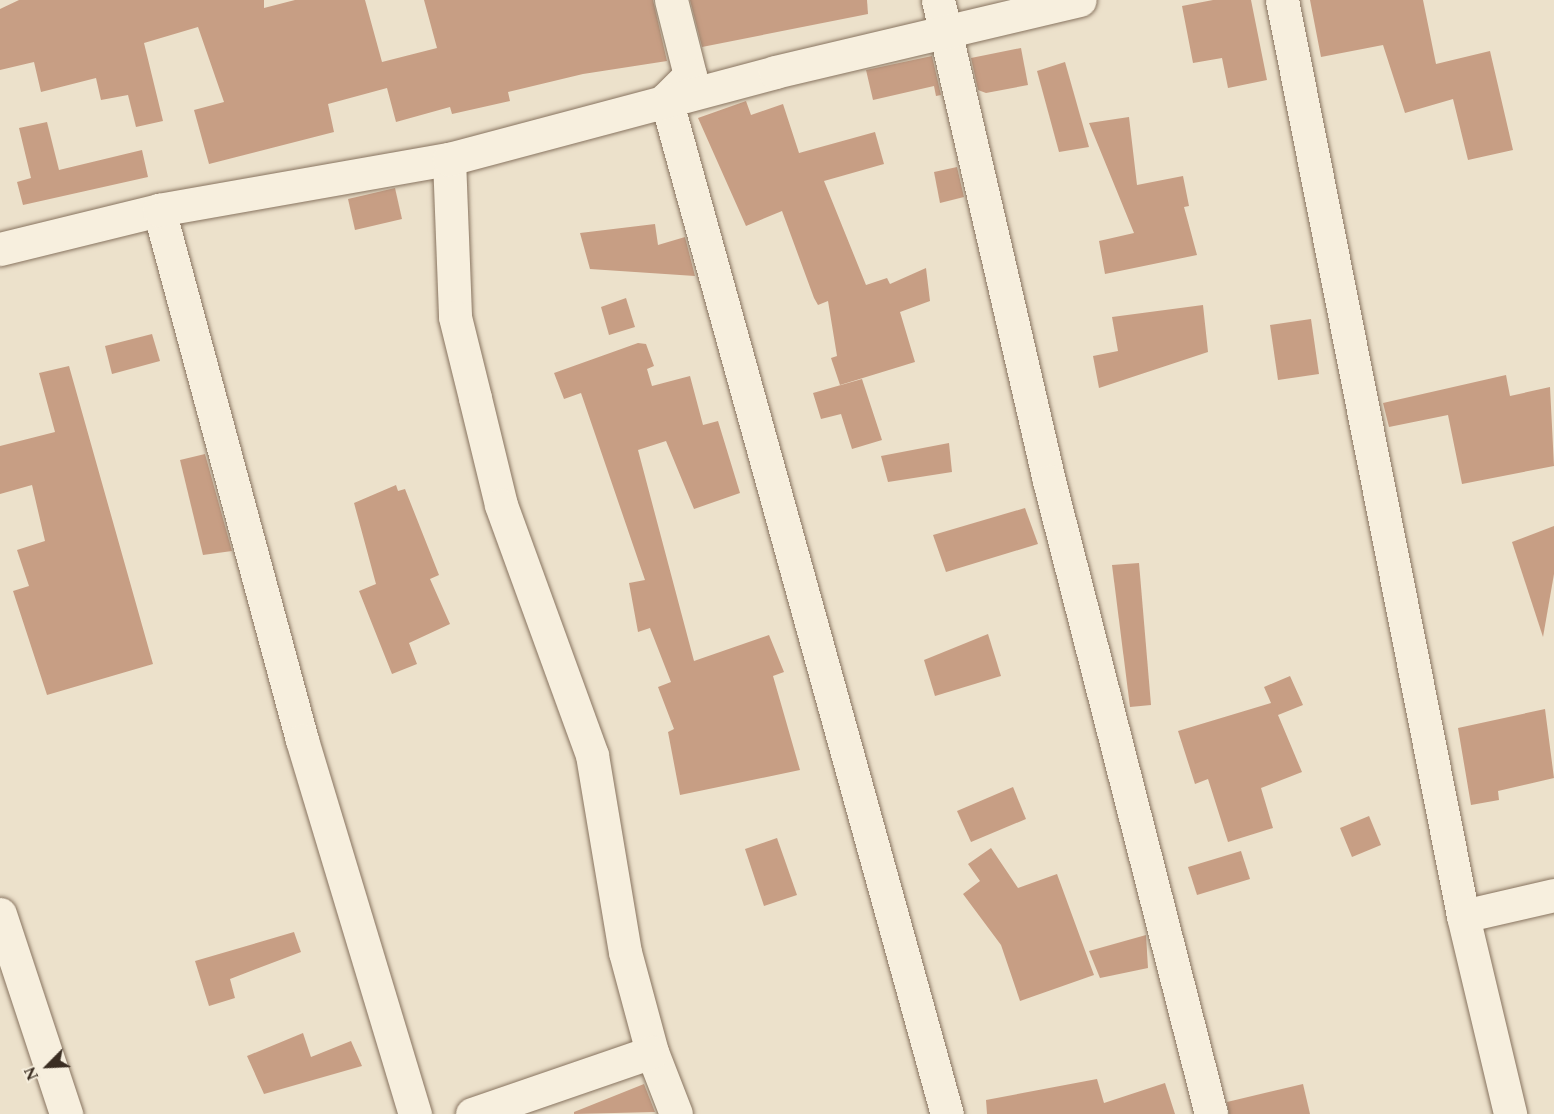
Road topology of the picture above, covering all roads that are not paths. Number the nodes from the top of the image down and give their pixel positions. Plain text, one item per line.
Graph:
1 (671, 0) edge
2 (938, 0) edge
3 (1080, 0) edge
4 (1282, 0) edge
5 (946, 34) junction
6 (666, 99) junction
7 (449, 159) junction
8 (159, 210) junction
9 (0, 249) edge
10 (1554, 895) edge
11 (0, 914) edge
12 (1463, 916) junction
13 (652, 1052) junction
14 (66, 1114) edge
15 (415, 1114) edge
16 (472, 1114) edge
17 (676, 1114) edge
18 (947, 1114) edge
19 (1211, 1114) edge
20 (1510, 1114) edge

1 - 6 street
2 - 5 street
3 - 5 street
4 - 12 street
5 - 6 street
5 - 19 street
6 - 7 street
6 - 18 street
7 - 8 street
7 - 13 street
8 - 9 street
8 - 15 street
10 - 12 street
11 - 14 street
12 - 20 street
13 - 16 street
13 - 17 street

